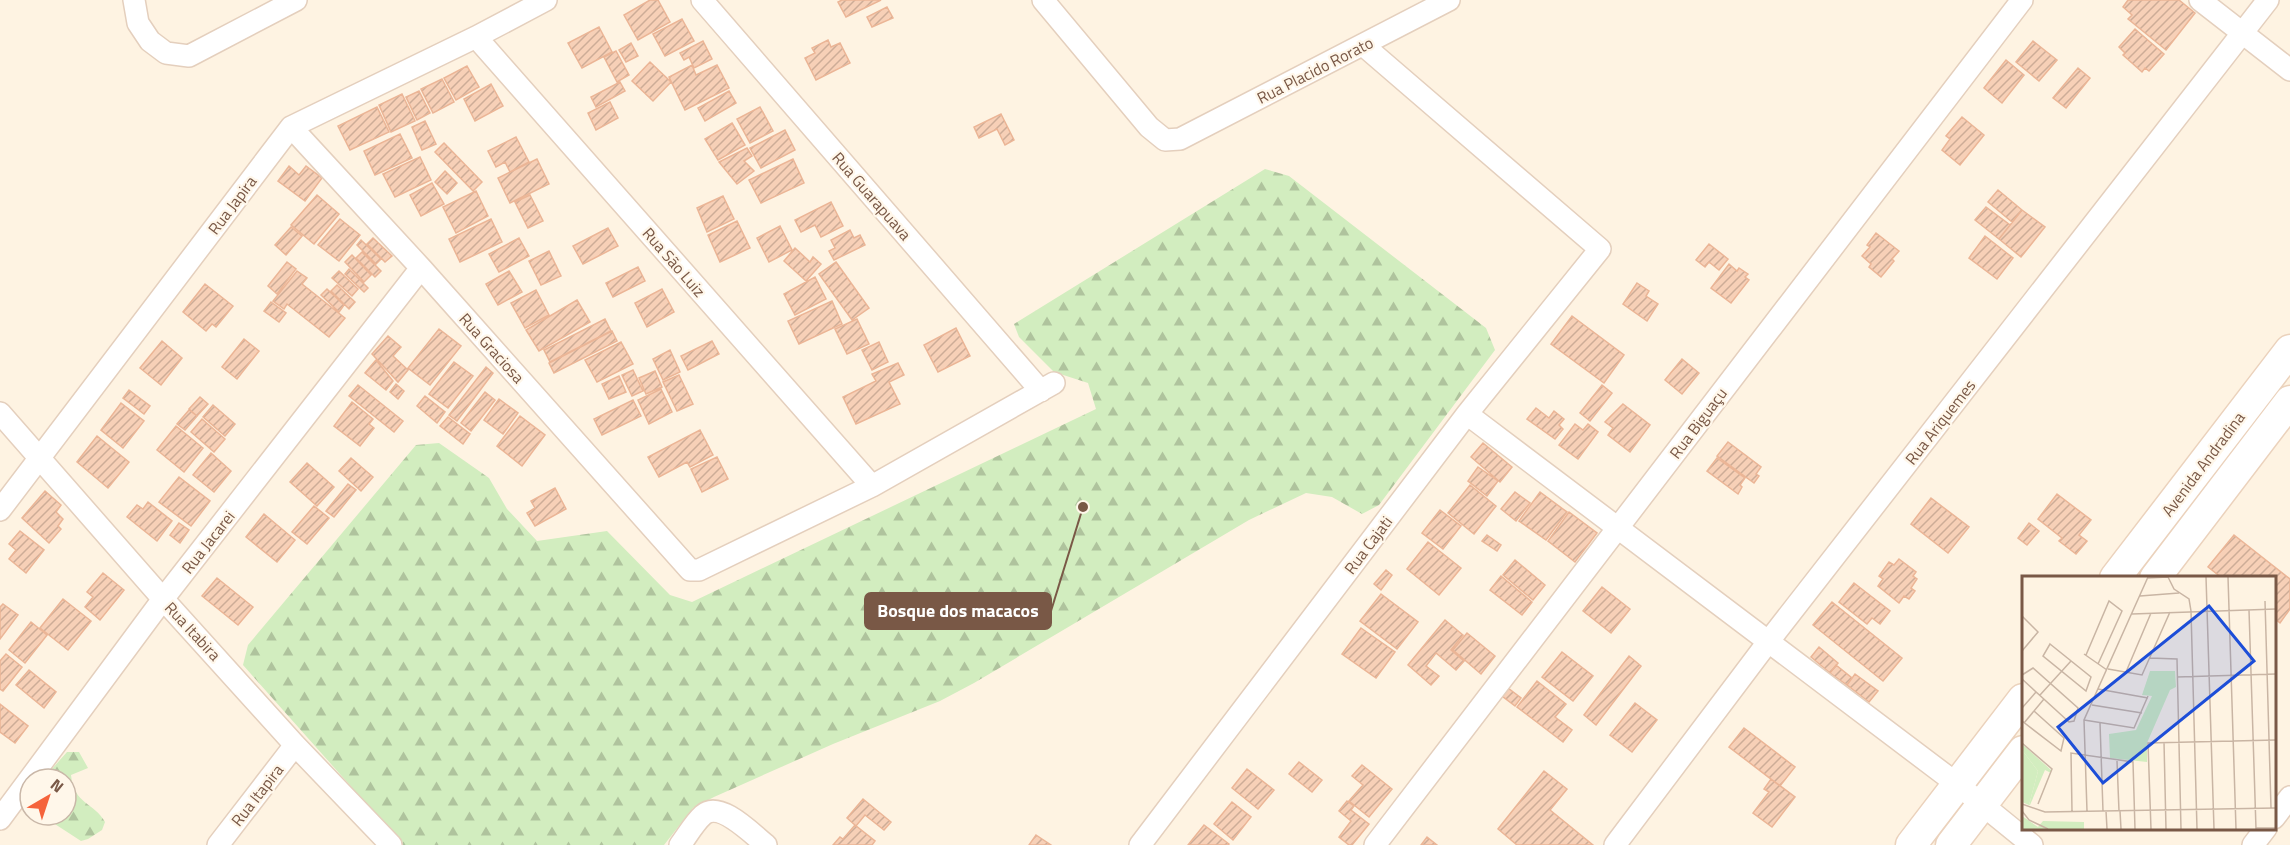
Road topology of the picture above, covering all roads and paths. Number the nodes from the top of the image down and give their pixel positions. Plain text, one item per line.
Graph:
1 (134, 0) edge
2 (296, 0) edge
3 (546, 0) edge
4 (702, 0) edge
5 (1043, 0) edge
6 (1449, 0) edge
7 (2022, 0) edge
8 (2200, 0) edge
9 (2268, 0) edge
10 (2243, 33) junction
11 (476, 37) junction
12 (1363, 45) junction
13 (2290, 70) edge
14 (291, 127) junction
15 (421, 268) junction
16 (2290, 350) edge
17 (2290, 401) edge
18 (0, 412) edge
19 (1467, 414) junction
20 (39, 459) junction
21 (872, 486) junction
22 (0, 510) edge
23 (1617, 528) junction
24 (2117, 576) edge
25 (2157, 576) edge
26 (163, 599) junction
27 (1768, 642) junction
28 (2022, 700) edge
29 (295, 745) junction
30 (2022, 752) edge
31 (1957, 784) junction
32 (2290, 797) edge
33 (1982, 804) junction
34 (2275, 817) edge
35 (0, 819) edge
36 (2264, 830) edge
37 (218, 845) edge
38 (391, 845) edge
39 (680, 845) edge
40 (766, 845) edge
41 (1140, 845) edge
42 (1375, 845) edge
43 (1615, 845) edge
44 (1911, 845) edge
45 (1951, 845) edge
46 (2032, 845) edge
47 (2253, 845) edge

1 - 2 street
3 - 11 street, Rua Japira
4 - 21 street, Rua Guarapuava
5 - 12 street, Rua Placido Rorato
6 - 12 street, Rua Placido Rorato
7 - 23 street, Rua Biguaçu
8 - 10 street
9 - 10 street, Rua Ariquemes
10 - 13 street
10 - 27 street, Rua Ariquemes
11 - 14 street, Rua Japira
11 - 21 street, Rua São Luiz
12 - 19 street, Rua Cajati
14 - 15 street, Rua Graciosa
14 - 20 street, Rua Japira
15 - 21 street, Rua Graciosa
15 - 26 street, Rua Jacarei
16 - 24 main road, Avenida Andradina
17 - 25 main road, Avenida Andradina
18 - 20 street, Rua Itabira
19 - 23 street
19 - 41 street, Rua Cajati
20 - 22 street, Rua Japira
20 - 26 street, Rua Itabira
23 - 27 street
23 - 42 street, Rua Biguaçu
26 - 29 street, Rua Itabira
26 - 35 street, Rua Jacarei
27 - 31 street
27 - 43 street, Rua Ariquemes
28 - 31 main road
29 - 37 street, Rua Itapira
29 - 38 street, Rua Itabira
30 - 33 main road
31 - 33 street
31 - 44 main road
32 - 34 street
33 - 45 main road
33 - 46 street
36 - 47 street
39 - 40 street

